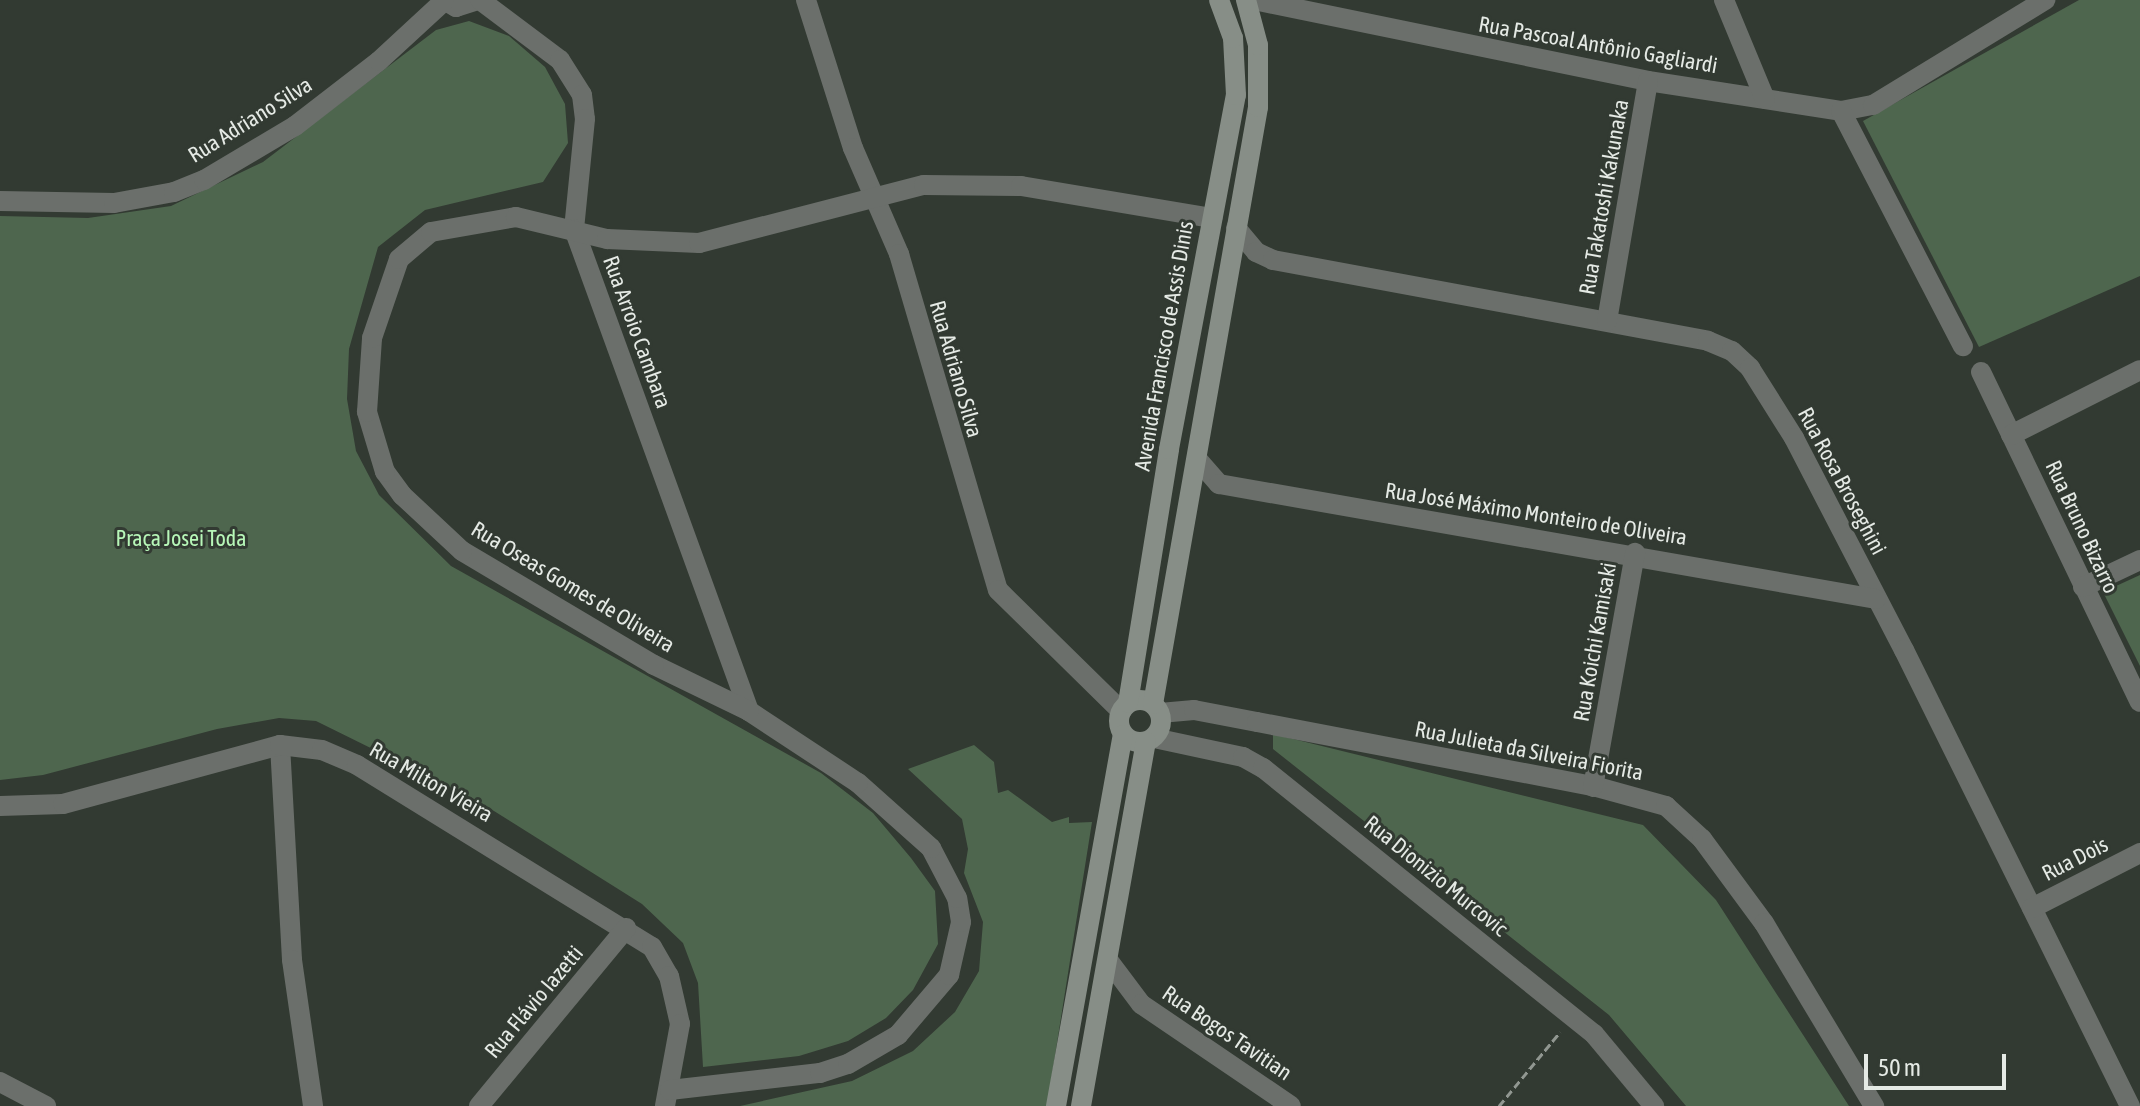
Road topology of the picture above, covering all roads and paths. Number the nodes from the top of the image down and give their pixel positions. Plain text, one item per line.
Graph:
1 (444, 0) edge
2 (479, 0) edge
3 (806, 0) edge
4 (1219, 0) edge
5 (1246, 0) edge
6 (1254, 0) edge
7 (1724, 0) edge
8 (2045, 0) edge
9 (1648, 81) junction
10 (1765, 99) junction
11 (1841, 111) junction
12 (874, 199) junction
13 (0, 201) edge
14 (1212, 218) junction
15 (1236, 228) junction
16 (574, 229) junction
17 (1607, 321) junction
18 (1963, 346) dead end
19 (2140, 370) edge
20 (1981, 372) dead end
21 (2011, 435) junction
22 (1198, 460) junction
23 (1635, 553) junction
24 (2140, 560) edge
25 (2083, 587) junction
26 (1876, 599) junction
27 (2140, 702) edge
28 (1124, 707) junction
29 (1157, 709) junction
30 (749, 711) junction
31 (1215, 714) junction
32 (1257, 722) junction
33 (1123, 735) junction
34 (1150, 740) junction
35 (280, 745) junction
36 (1206, 751) junction
37 (1243, 757) junction
38 (1593, 787) junction
39 (0, 806) edge
40 (2140, 853) edge
41 (2032, 908) junction
42 (626, 928) junction
43 (1108, 960) junction
44 (1572, 1016) junction
45 (0, 1082) edge
46 (668, 1098) edge
47 (46, 1106) edge
48 (313, 1106) edge
49 (479, 1106) edge
50 (1056, 1106) edge
51 (1081, 1106) edge
52 (1291, 1106) edge
53 (1499, 1106) edge
54 (1654, 1106) edge
55 (1874, 1106) edge
56 (2130, 1106) edge

1 - 2 street
1 - 13 street, Rua Adriano Silva
2 - 16 street, Rua Arroio Cambara
3 - 12 street, Rua Adriano Silva
4 - 14 main road, Avenida Francisco de Assis Dinis
5 - 15 main road
6 - 9 street, Rua Pascoal Antônio Gagliardi
7 - 10 street
8 - 11 street
9 - 10 street, Rua Pascoal Antônio Gagliardi
9 - 17 street, Rua Takatoshi Kakunaka
10 - 11 street, Rua Pascoal Antônio Gagliardi
11 - 18 street
12 - 14 street, Rua Oseas Gomes de Oliveira
12 - 16 street, Rua Oseas Gomes de Oliveira
12 - 28 street, Rua Adriano Silva
14 - 28 main road, Avenida Francisco de Assis Dinis
15 - 17 street, Rua Rosa Broseghini
15 - 22 main road
16 - 30 street, Rua Arroio Cambara
16 - 30 street, Rua Oseas Gomes de Oliveira
17 - 26 street, Rua Rosa Broseghini
19 - 21 street
20 - 21 street, Rua Bruno Bizarro
21 - 25 street, Rua Bruno Bizarro
22 - 23 street, Rua José Máximo Monteiro de Oliveira
22 - 29 main road
23 - 26 street, Rua José Máximo Monteiro de Oliveira
23 - 38 street, Rua Koichi Kamisaki
24 - 25 street
25 - 27 street, Rua Bruno Bizarro
26 - 41 street, Rua Rosa Broseghini
28 - 29 main road
28 - 33 main road, Avenida Francisco de Assis Dinis
29 - 31 street, Rua Julieta da Silveira Fiorita
29 - 34 main road
30 - 46 street, Rua Oseas Gomes de Oliveira
31 - 32 street, Rua Julieta da Silveira Fiorita
31 - 36 street
32 - 37 street
32 - 38 street, Rua Julieta da Silveira Fiorita
33 - 34 main road
33 - 50 main road
34 - 36 street, Rua Dionizio Murcovic
34 - 43 main road
35 - 39 street, Rua Milton Vieira
35 - 42 street, Rua Milton Vieira
35 - 48 street
36 - 37 street, Rua Dionizio Murcovic
37 - 44 street, Rua Dionizio Murcovic
38 - 55 street, Rua Julieta da Silveira Fiorita
40 - 41 street, Rua Dois
41 - 56 street, Rua Rosa Broseghini
42 - 46 street, Rua Milton Vieira
42 - 49 street, Rua Flávio Iazetti
43 - 51 main road
43 - 52 street, Rua Bogos Tavitian
44 - 53 path
44 - 54 street, Rua Dionizio Murcovic
45 - 47 street

